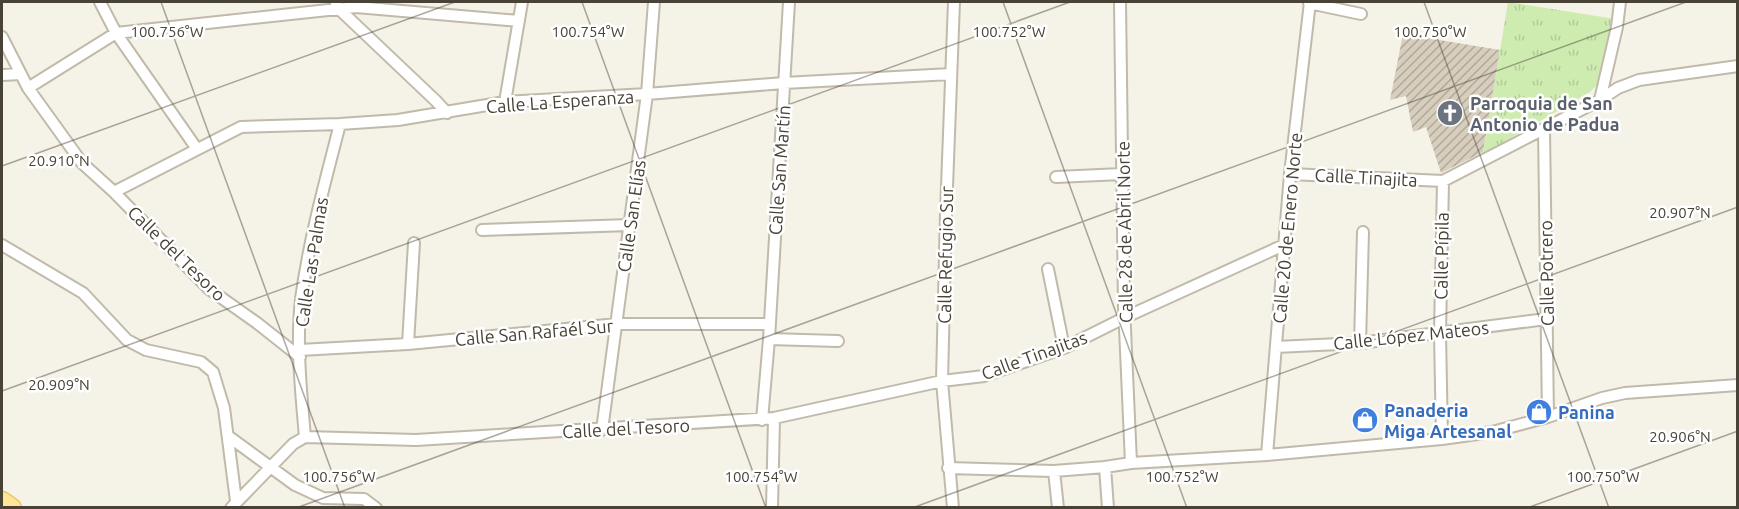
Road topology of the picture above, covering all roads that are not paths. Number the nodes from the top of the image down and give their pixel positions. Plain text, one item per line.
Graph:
1 (100, 2) edge
2 (522, 2) edge
3 (654, 2) edge
4 (789, 2) edge
5 (954, 2) edge
6 (1120, 2) edge
7 (1310, 2) edge
8 (1620, 2) edge
9 (336, 5) edge
10 (1361, 14) dead end
11 (519, 21) junction
12 (116, 33) junction
13 (2, 36) edge
14 (1737, 66) edge
15 (21, 74) junction
16 (951, 74) junction
17 (2, 75) edge
18 (784, 83) junction
19 (28, 88) junction
20 (647, 94) junction
21 (1600, 100) junction
22 (505, 102) junction
23 (447, 113) junction
24 (340, 124) junction
25 (1544, 129) junction
26 (196, 150) junction
27 (1122, 174) junction
28 (1290, 174) junction
29 (1056, 177) dead end
30 (1443, 181) junction
31 (114, 192) junction
32 (630, 225) junction
33 (482, 230) dead end
34 (1363, 232) dead end
35 (414, 243) dead end
36 (1286, 244) junction
37 (2, 245) edge
38 (1048, 269) dead end
39 (1126, 317) junction
40 (1546, 319) junction
41 (617, 324) junction
42 (769, 324) junction
43 (1440, 333) junction
44 (769, 339) junction
45 (838, 340) dead end
46 (1360, 343) junction
47 (408, 344) junction
48 (1276, 347) junction
49 (1064, 348) junction
50 (300, 353) junction
51 (942, 381) junction
52 (1737, 385) edge
53 (1548, 417) junction
54 (774, 418) junction
55 (762, 420) junction
56 (602, 429) junction
57 (228, 436) junction
58 (305, 436) junction
59 (1442, 439) junction
60 (1267, 455) junction
61 (1131, 463) junction
62 (271, 466) junction
63 (1105, 467) junction
64 (948, 468) junction
65 (1054, 471) junction
66 (2, 501) edge
67 (233, 504) edge
68 (12, 507) edge
69 (376, 507) edge
70 (772, 507) edge
71 (953, 507) edge
72 (1058, 507) edge
73 (1108, 507) edge

1 - 12 street
2 - 11 street
3 - 20 street, Calle San Elías
4 - 18 street, Calle San Martín
5 - 16 street, Calle Refugio Sur
6 - 27 street, Calle 28 de Abril Norte
7 - 10 street
7 - 28 street, Calle 20 de Enero Norte
8 - 21 street
9 - 11 street
9 - 12 street
9 - 23 street
11 - 22 street
12 - 19 street
12 - 26 street
13 - 15 street, Calle del Tesoro
14 - 21 street
15 - 17 street
15 - 19 street, Calle del Tesoro
16 - 18 street, Calle La Esperanza
16 - 51 street, Calle Refugio Sur
18 - 20 street, Calle La Esperanza
18 - 42 street, Calle San Martín
19 - 31 street, Calle del Tesoro
20 - 22 street, Calle La Esperanza
20 - 32 street, Calle San Elías
21 - 25 street
22 - 23 street, Calle La Esperanza
23 - 24 street, Calle La Esperanza
24 - 26 street, Calle La Esperanza
24 - 50 street, Calle Las Palmas
25 - 30 street
25 - 40 street, Calle Potrero
26 - 31 street, Calle La Esperanza
27 - 29 street
27 - 39 street, Calle 28 de Abril Norte
28 - 30 street, Calle Tinajita
28 - 36 street, Calle 20 de Enero Norte
30 - 43 street, Calle Pípila
31 - 50 street, Calle del Tesoro
32 - 33 street
32 - 41 street, Calle San Elías
34 - 46 street
35 - 47 street
36 - 39 street, Calle Tinajitas
36 - 48 street, Calle 20 de Enero Norte
37 - 57 street
38 - 49 street
39 - 49 street, Calle Tinajitas
39 - 61 street, Calle 28 de Abril Norte
40 - 43 street, Calle López Mateos
40 - 53 street, Calle Potrero
41 - 42 street, Calle San Rafaél Sur
41 - 47 street, Calle San Rafaél Sur
41 - 56 street, Calle San Elías
42 - 44 street, Calle San Martín
43 - 46 street, Calle López Mateos
43 - 59 street, Calle Pípila
44 - 45 street
44 - 55 street, Calle San Martín
46 - 48 street, Calle López Mateos
47 - 50 street, Calle San Rafaél Sur
48 - 60 street, Calle 20 de Enero Norte
49 - 51 street, Calle Tinajitas
50 - 58 street, Calle Las Palmas
51 - 54 street, Calle del Tesoro
51 - 64 street, Calle Refugio Sur
52 - 53 street
53 - 59 street
54 - 55 street, Calle del Tesoro
54 - 70 street
55 - 56 street, Calle del Tesoro
56 - 58 street, Calle del Tesoro
57 - 62 street
57 - 67 street
58 - 62 street
59 - 60 street
60 - 61 street
61 - 63 street
62 - 67 street
62 - 69 street
63 - 65 street
63 - 73 street
64 - 65 street
64 - 71 street, Calle Refugio Sur
65 - 72 street
66 - 68 main road

